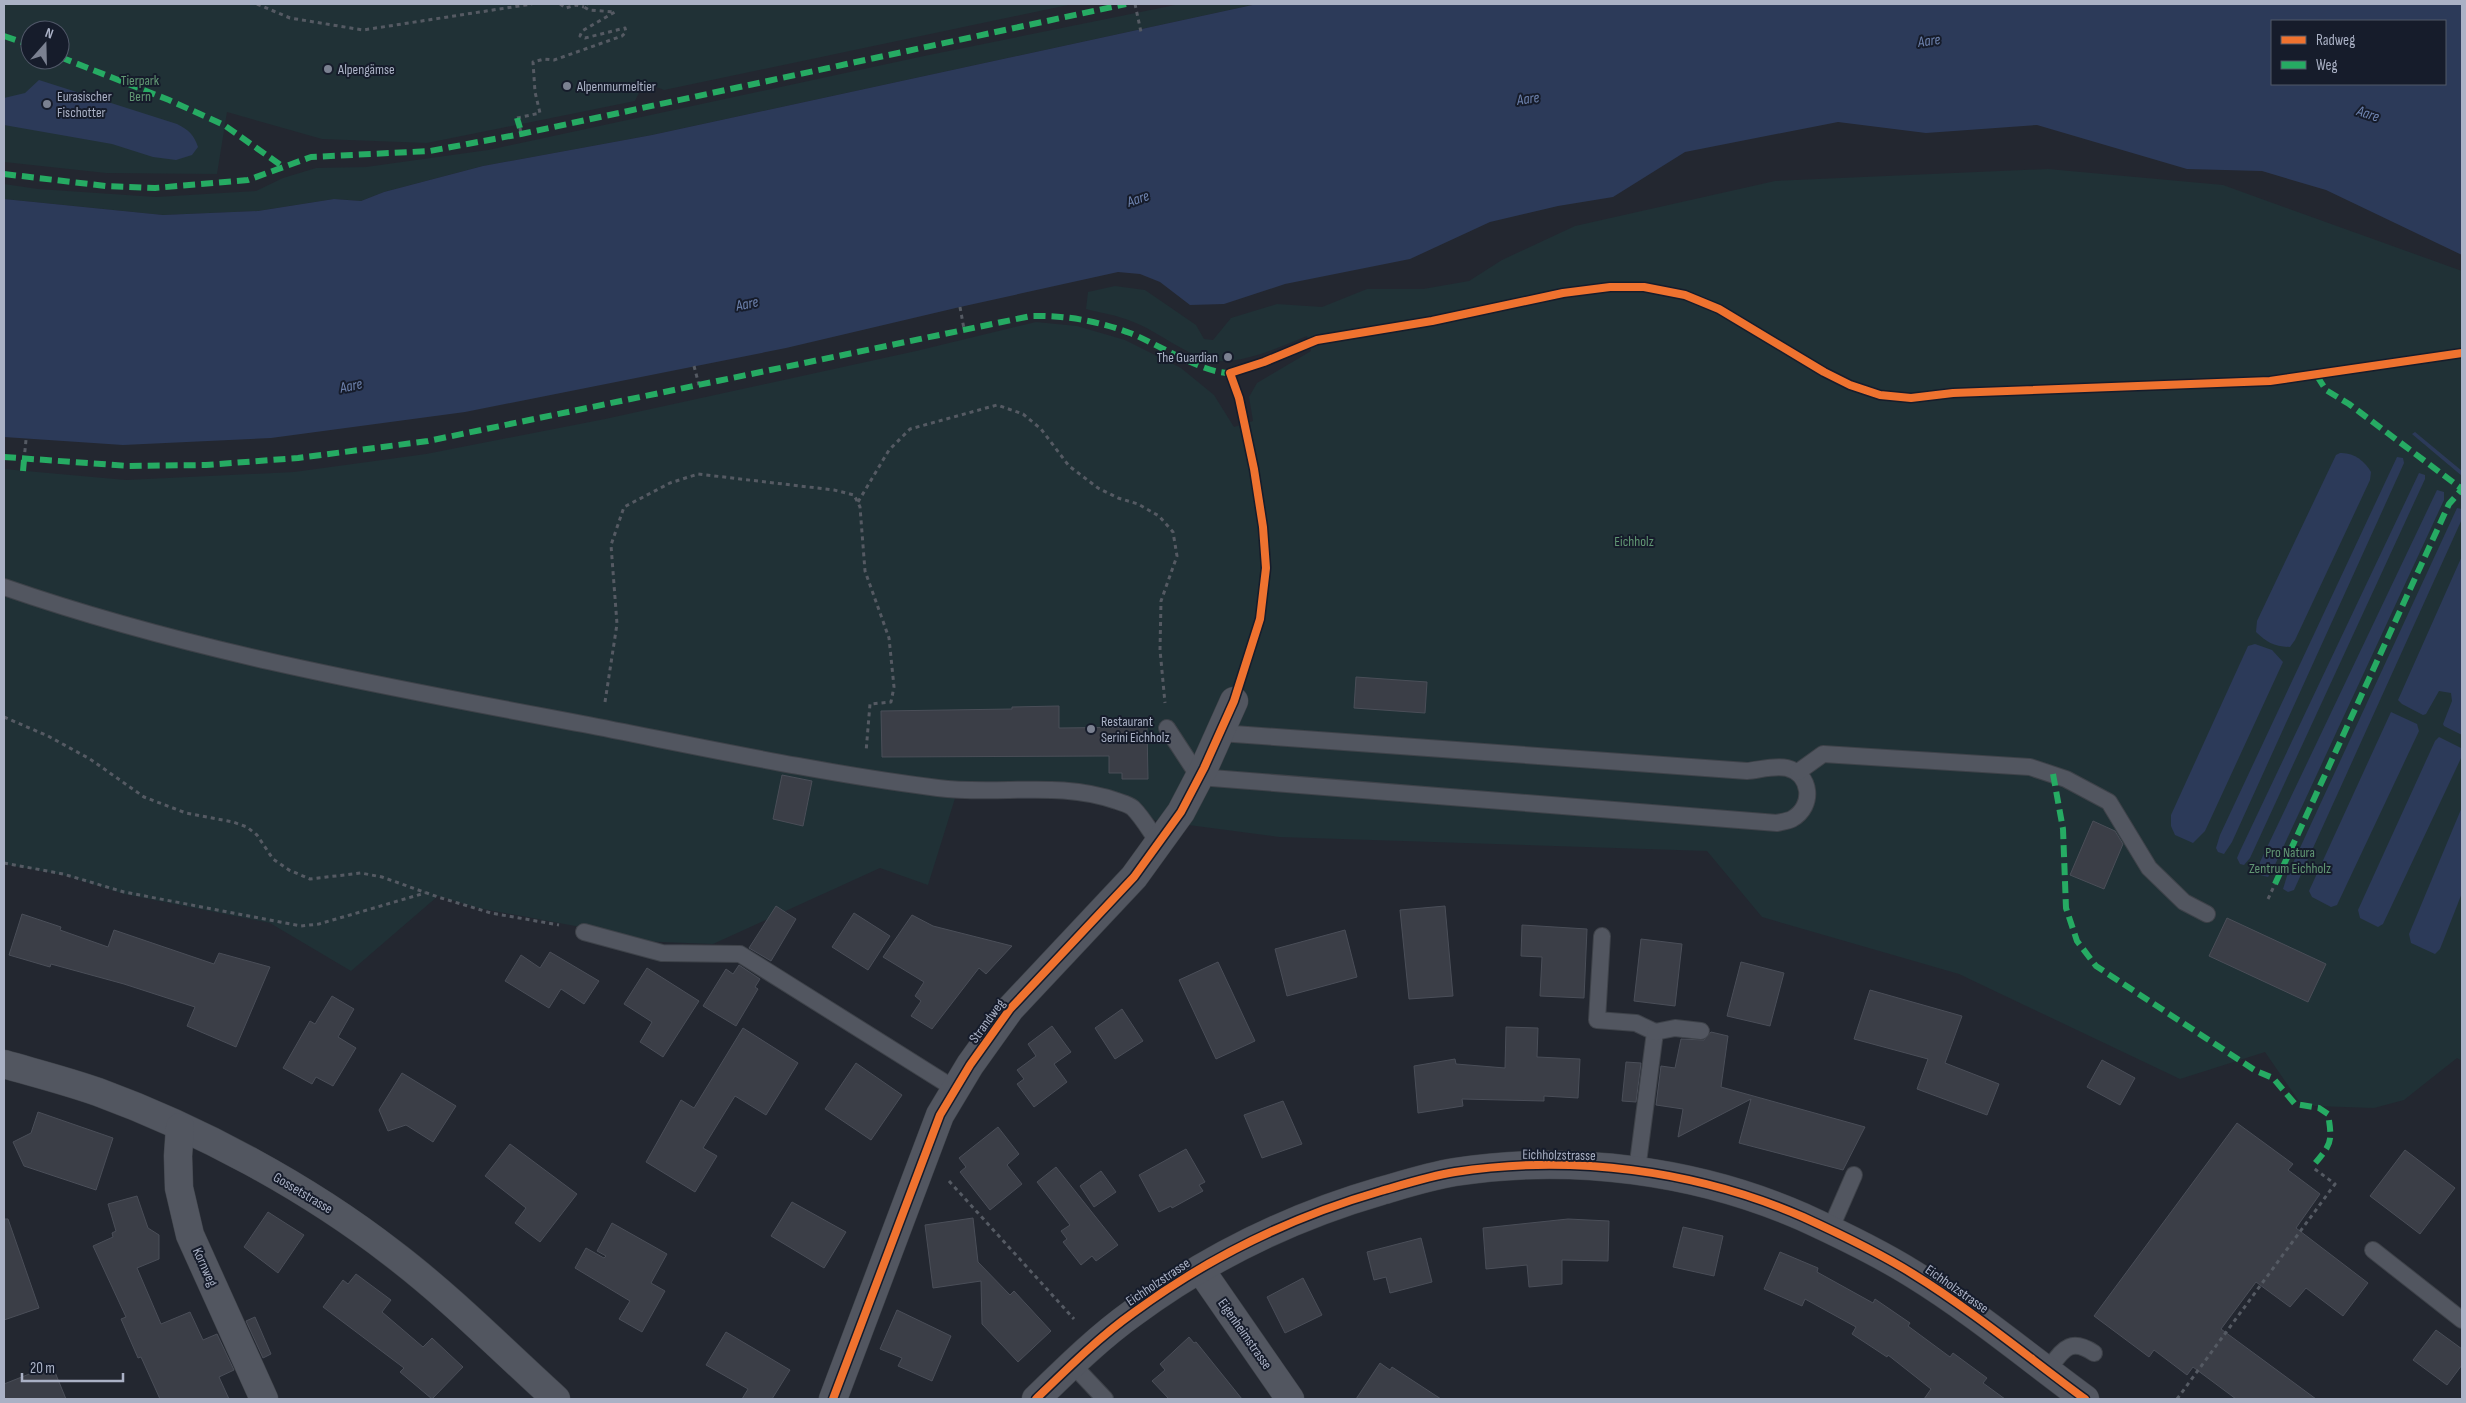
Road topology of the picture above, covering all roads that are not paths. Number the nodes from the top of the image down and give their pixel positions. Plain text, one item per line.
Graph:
1 (4, 587) edge
2 (1234, 701) dead end
3 (1167, 728) road end
4 (1220, 733) junction
5 (1798, 772) junction
6 (1199, 777) junction
7 (1158, 842) junction
8 (2207, 914) dead end
9 (584, 932) road end
10 (1602, 936) dead end
11 (1701, 1031) dead end
12 (1655, 1032) junction
13 (4, 1064) edge
14 (955, 1089) junction
15 (180, 1127) junction
16 (1637, 1170) junction
17 (1854, 1175) dead end
18 (1830, 1230) junction
19 (2373, 1250) dead end
20 (1200, 1269) junction
21 (2462, 1320) edge
22 (2094, 1353) dead end
23 (1072, 1364) junction
24 (2047, 1371) junction
25 (264, 1399) edge
26 (556, 1399) edge
27 (833, 1399) edge
28 (1036, 1399) edge
29 (1105, 1399) edge
30 (1290, 1399) edge
31 (2085, 1399) edge

1 - 7 lane
2 - 4 street, Strandweg
3 - 6 lane
4 - 5 lane
4 - 6 street, Strandweg
5 - 6 lane
5 - 8 lane
6 - 7 street, Strandweg
7 - 14 street, Strandweg
9 - 14 lane
10 - 12 lane
11 - 12 lane
12 - 16 lane
13 - 15 street, Gossetstrasse
14 - 27 street, Strandweg
15 - 25 street, Kornweg
15 - 26 street, Gossetstrasse
16 - 18 street, Eichholzstrasse
16 - 20 street, Eichholzstrasse
17 - 18 lane
18 - 24 street, Eichholzstrasse
19 - 21 lane
20 - 23 street, Eichholzstrasse
20 - 30 street, Eigenheimstrasse
22 - 24 lane
23 - 28 street, Eichholzstrasse
23 - 29 lane
24 - 31 street, Eichholzstrasse

